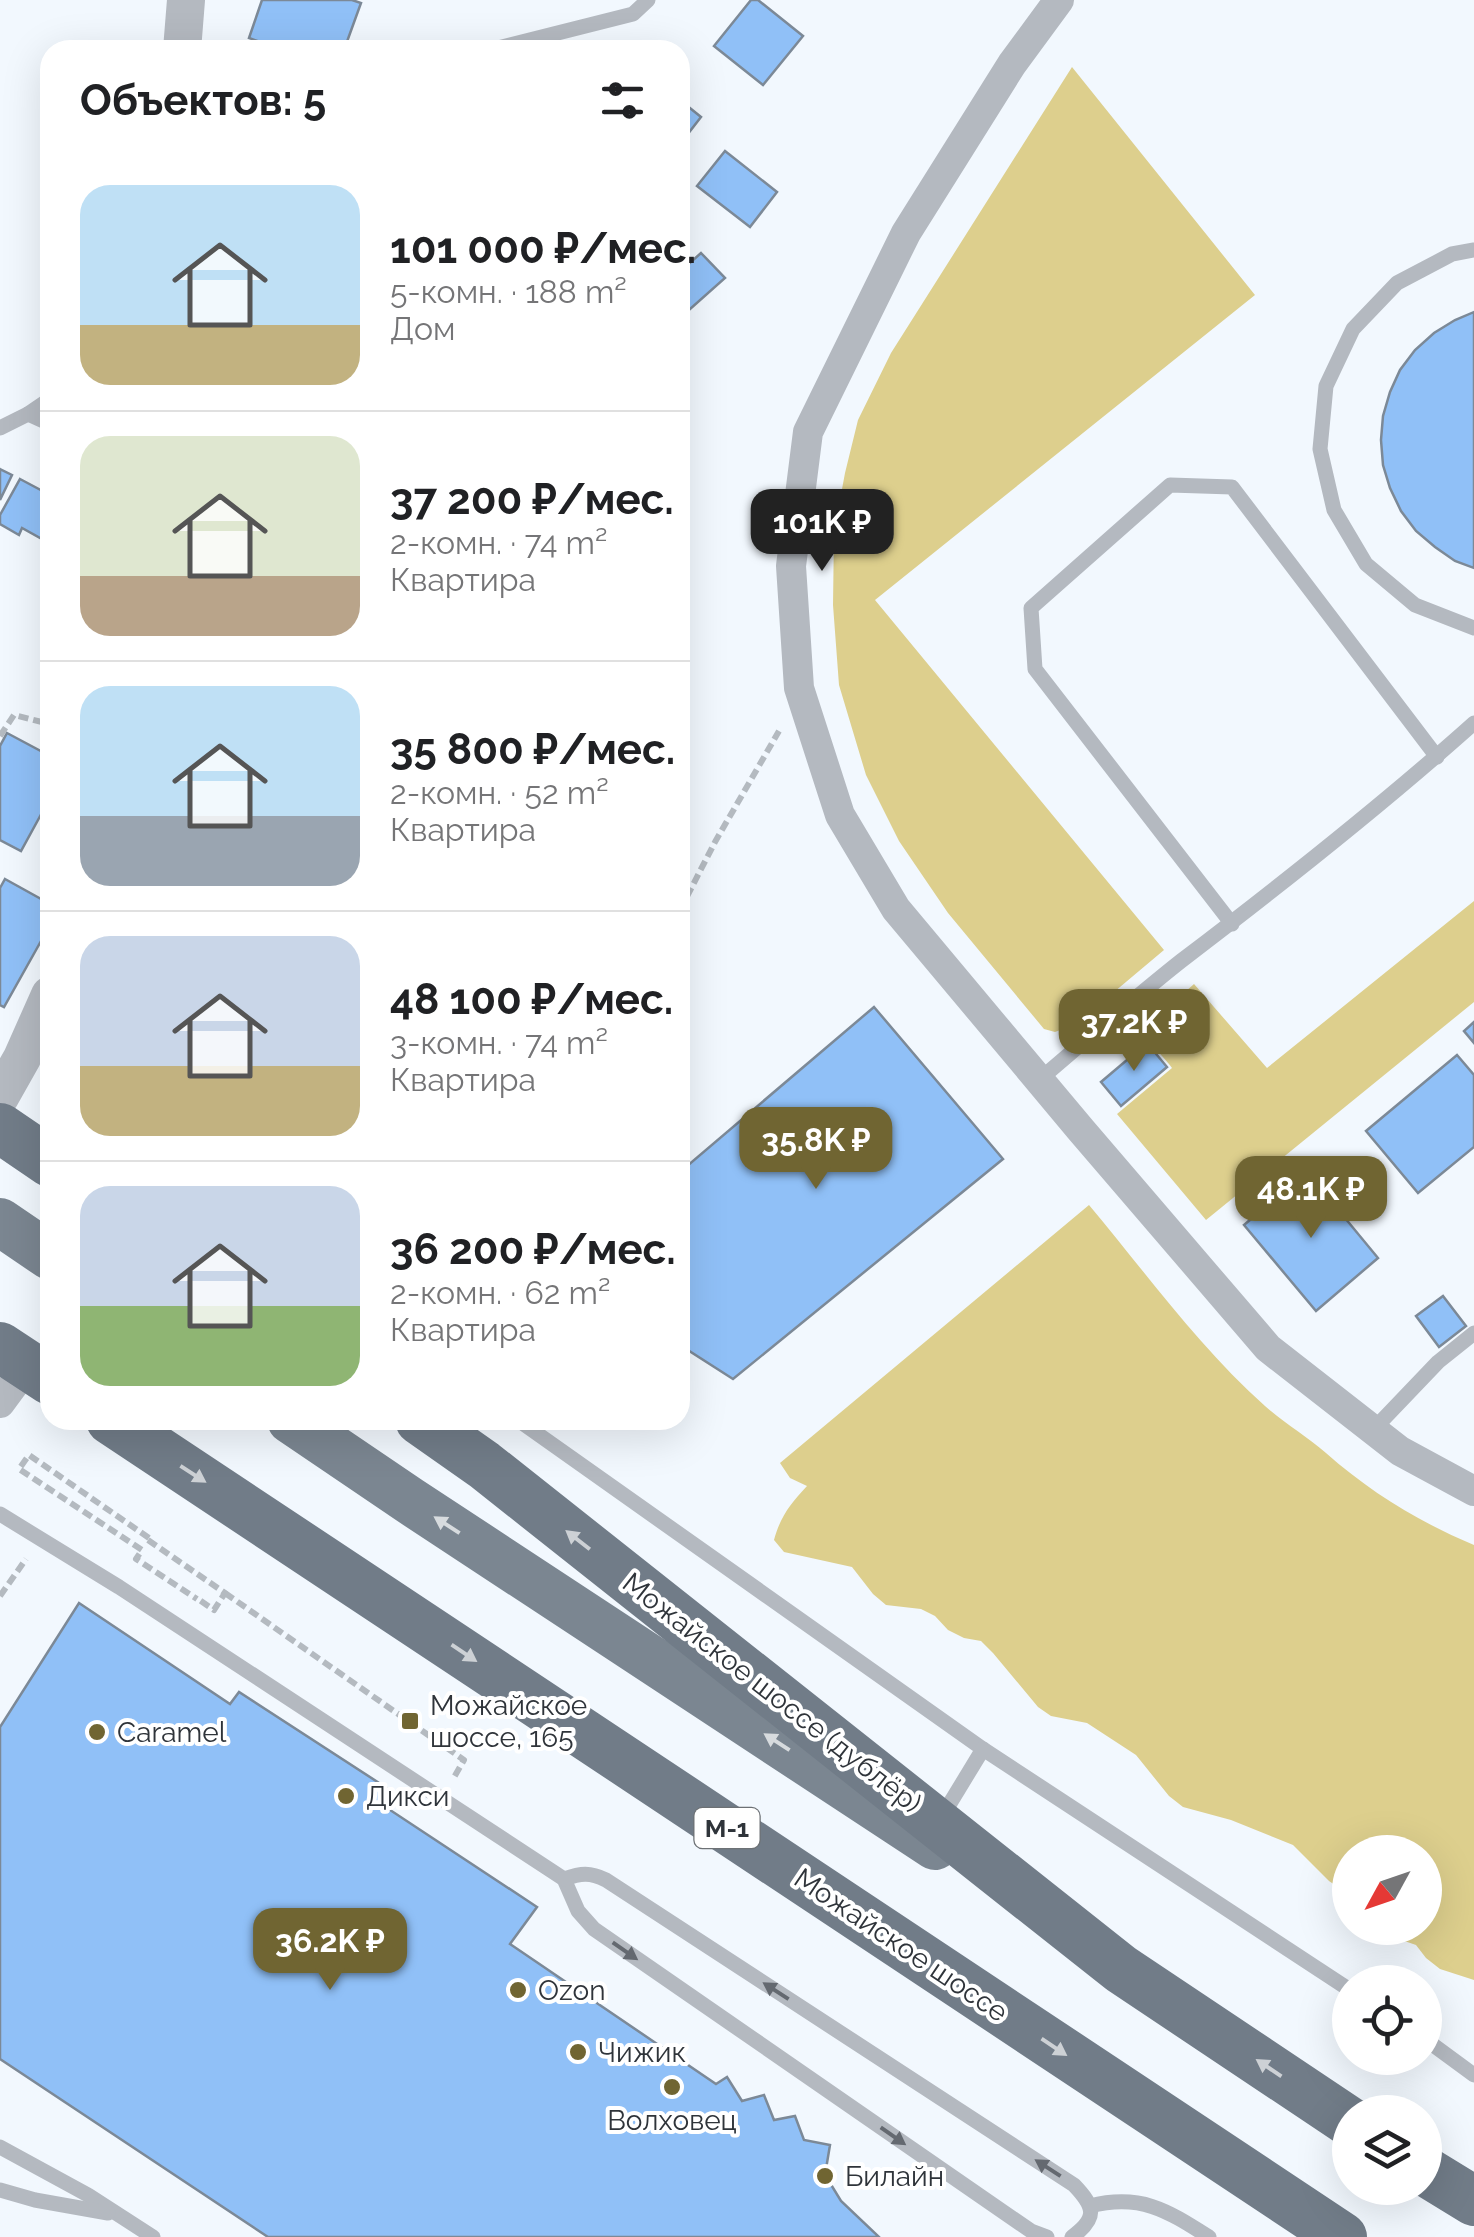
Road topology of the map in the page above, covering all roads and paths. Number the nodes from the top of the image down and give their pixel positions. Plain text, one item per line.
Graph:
1 (186, 0) edge
2 (648, 0) edge
3 (1059, 0) edge
4 (183, 40) edge
5 (530, 40) edge
6 (1474, 250) edge
7 (40, 406) edge
8 (28, 414) junction
9 (40, 419) edge
10 (0, 428) edge
11 (1474, 628) edge
12 (40, 722) edge
13 (1474, 724) edge
14 (0, 736) edge
15 (788, 743) dead end
16 (1436, 757) junction
17 (690, 891) edge
18 (1232, 924) junction
19 (40, 1017) edge
20 (1039, 1080) junction
21 (0, 1097) edge
22 (0, 1128) edge
23 (40, 1155) edge
24 (0, 1222) edge
25 (40, 1249) edge
26 (1474, 1333) edge
27 (126, 1430) edge
28 (306, 1430) edge
29 (434, 1430) edge
30 (532, 1430) edge
31 (1373, 1430) junction
32 (1474, 1491) edge
33 (0, 1514) edge
34 (218, 1590) dead end
35 (198, 1599) dead end
36 (983, 1749) junction
37 (938, 1824) junction
38 (564, 1879) junction
39 (1121, 1969) junction
40 (1332, 1978) edge
41 (1442, 2051) edge
42 (1474, 2075) edge
43 (1332, 2110) edge
44 (0, 2147) edge
45 (1442, 2182) edge
46 (0, 2190) edge
47 (1474, 2202) edge
48 (1090, 2206) junction
49 (118, 2214) junction
50 (154, 2237) edge
51 (1048, 2237) edge
52 (1072, 2237) edge
53 (1209, 2237) edge
54 (1342, 2237) edge

1 - 4 street
2 - 5 lane
3 - 20 street
6 - 11 lane
7 - 8 lane
8 - 9 lane
8 - 10 lane
12 - 14 path
13 - 16 lane
15 - 17 path
16 - 18 lane
16 - 18 lane
18 - 20 lane
19 - 21 street
20 - 31 street
22 - 23 highway
24 - 25 main road
26 - 31 lane
27 -> 54 highway, Можайское шоссе / М-1
39 -> 28 main road
37 -> 29 highway, Можайское шоссе (дублёр)
30 - 36 lane
31 - 32 street
33 - 38 lane
34 - 35 path
36 - 37 lane
36 - 40 lane
37 - 39 highway, Можайское шоссе (дублёр)
48 -> 38 lane
38 -> 51 lane
43 -> 39 highway
41 - 42 lane
44 - 49 lane
45 - 47 highway
46 - 49 lane
48 - 52 lane
48 - 53 lane
49 - 50 lane

